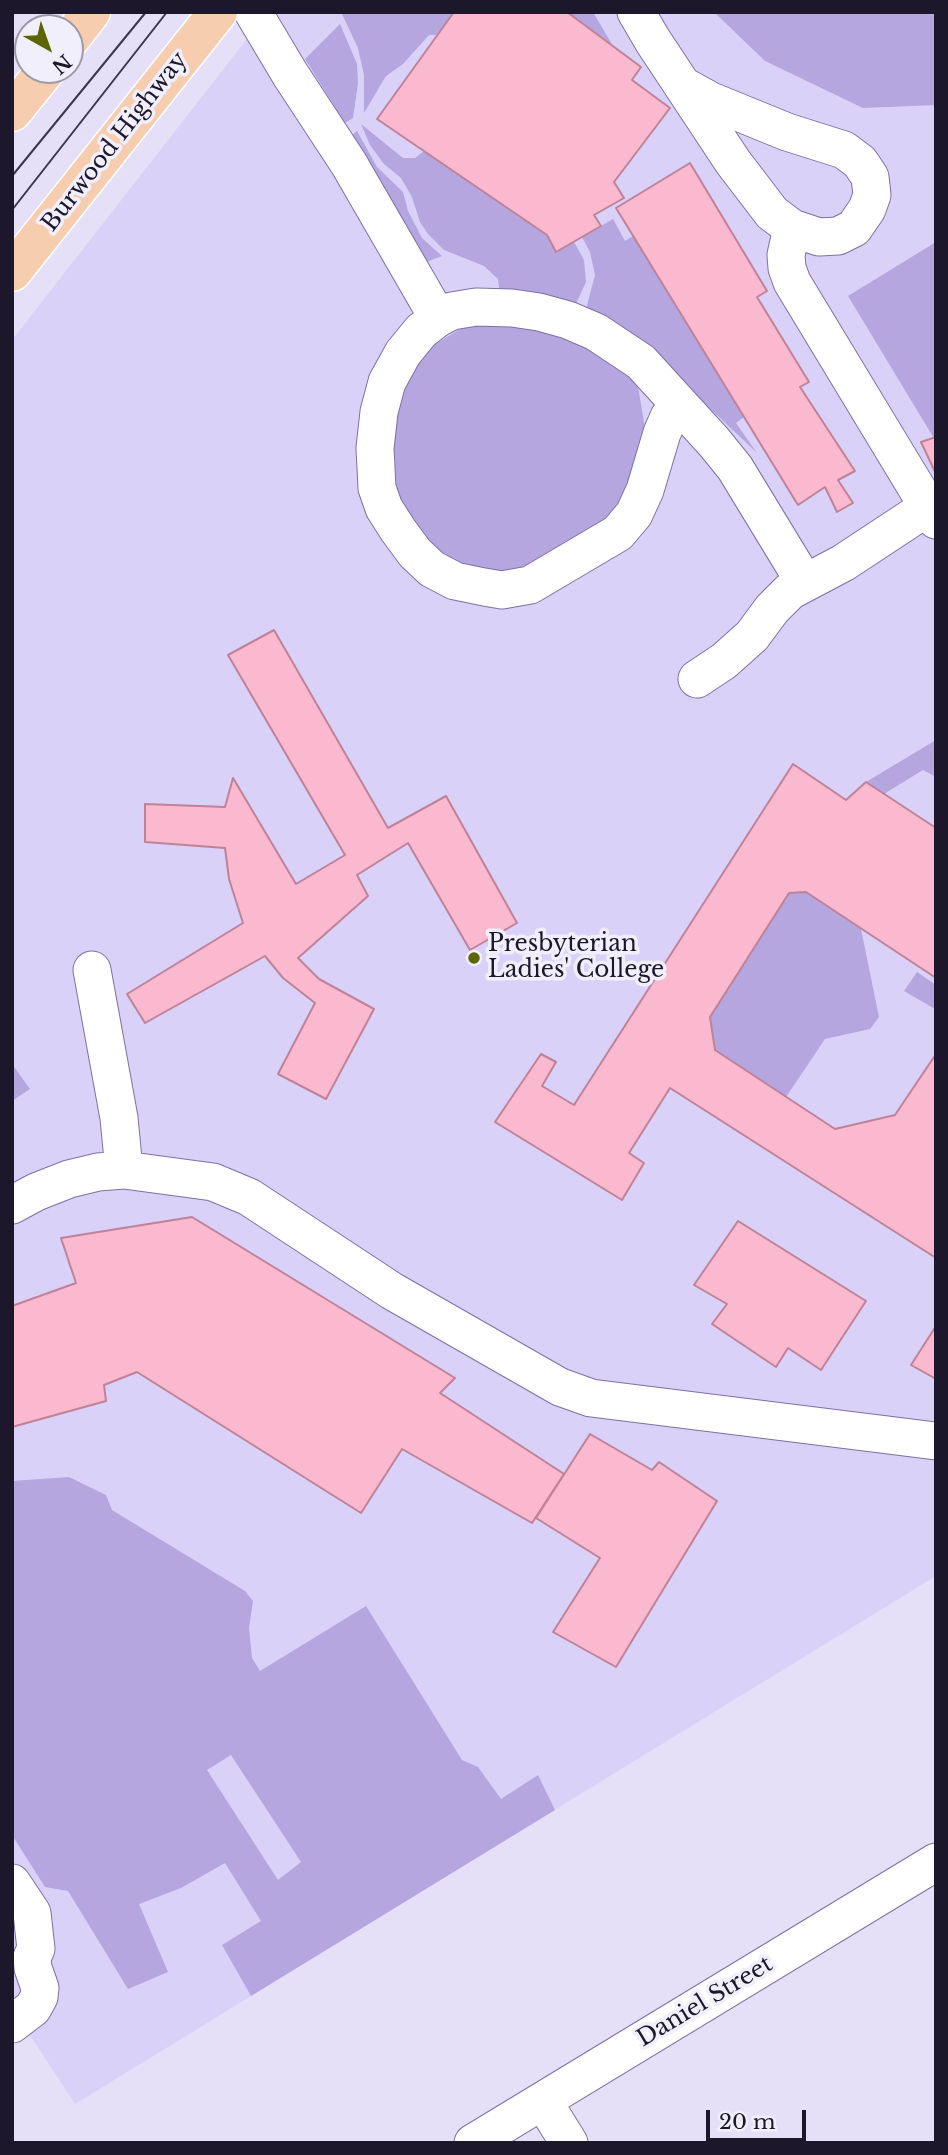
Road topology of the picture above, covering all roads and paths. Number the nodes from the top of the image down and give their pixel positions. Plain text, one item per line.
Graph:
1 (253, 12) edge
2 (636, 12) edge
3 (210, 23) edge
4 (290, 74) junction
5 (35, 84) edge
6 (682, 85) junction
7 (12, 112) edge
8 (792, 228) junction
9 (12, 272) edge
10 (438, 318) junction
11 (680, 405) junction
12 (932, 513) edge
13 (805, 583) junction
14 (697, 679) dead end
15 (92, 970) dead end
16 (124, 1170) junction
17 (12, 1205) edge
18 (936, 1441) edge
19 (936, 1862) edge
20 (12, 1883) edge
21 (12, 2024) edge
22 (543, 2101) junction
23 (473, 2143) edge
24 (569, 2143) edge

1 - 4 street
2 - 6 street
3 - 4 street
3 - 9 highway, Burwood Highway
4 - 10 street
5 - 7 highway
6 - 8 street
6 - 8 street
8 - 12 street
10 - 11 street
10 - 11 street
11 - 13 street
12 - 13 street
13 - 14 street
15 - 16 street
16 - 17 street
16 - 18 street
19 - 22 street, Daniel Street
20 - 21 street
22 - 23 street, Daniel Street
22 - 24 street

